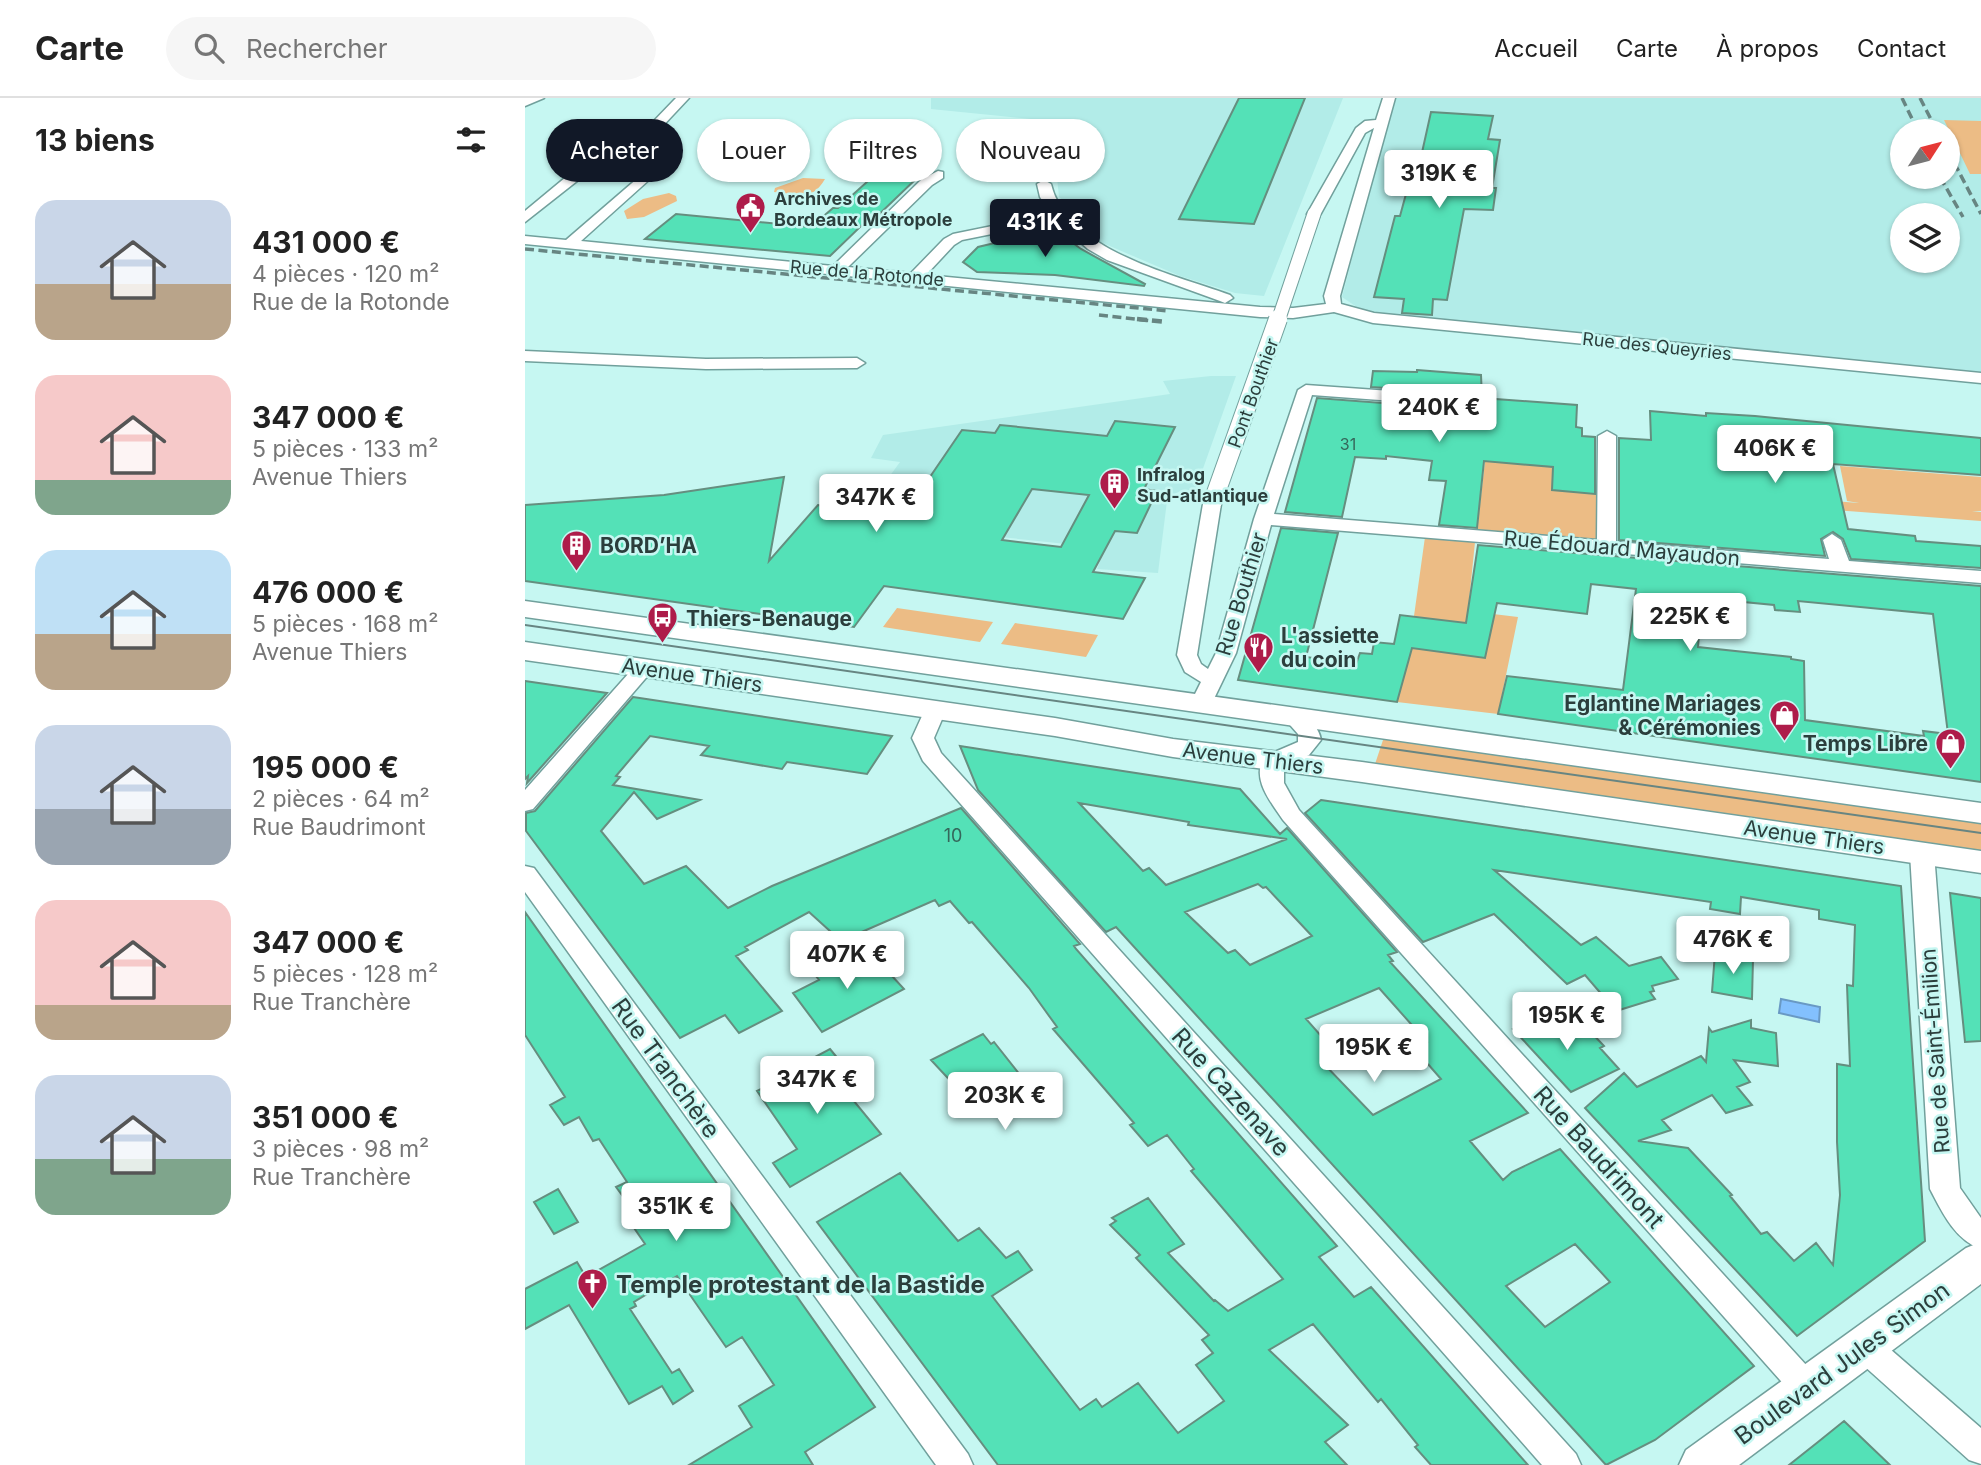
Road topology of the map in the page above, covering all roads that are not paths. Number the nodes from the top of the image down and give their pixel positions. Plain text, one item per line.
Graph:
1 (538, 98) edge
2 (683, 98) edge
3 (1389, 98) edge
4 (525, 102) edge
5 (1381, 124) junction
6 (639, 182) edge
7 (927, 182) edge
8 (1044, 184) dead end
9 (1059, 216) junction
10 (525, 218) edge
11 (525, 240) edge
12 (570, 244) junction
13 (837, 270) junction
14 (915, 278) junction
15 (1334, 307) junction
16 (1234, 308) junction
17 (525, 356) edge
18 (857, 363) dead end
19 (1981, 378) edge
20 (1461, 401) dead end
21 (1607, 436) dead end
22 (1263, 519) junction
23 (1832, 540) dead end
24 (1606, 547) junction
25 (1841, 566) junction
26 (1981, 577) edge
27 (525, 609) edge
28 (525, 651) edge
29 (644, 668) junction
30 (1206, 691) junction
31 (935, 710) junction
32 (1294, 717) junction
33 (1273, 761) junction
34 (525, 804) edge
35 (1981, 813) edge
36 (1921, 853) junction
37 (1981, 862) edge
38 (525, 874) edge
39 (1981, 1237) edge
40 (1981, 1260) edge
41 (1864, 1346) junction
42 (1807, 1388) junction
43 (1981, 1449) edge
44 (956, 1465) edge
45 (1564, 1465) edge
46 (1702, 1465) edge

1 - 4 street
2 - 10 street
3 - 5 street
5 - 15 street
5 - 30 street, Pont Bouthier, bridge
6 - 12 street
7 - 13 street
8 - 9 street
9 - 14 street
9 - 16 street
11 - 12 street, Rue de la Rotonde
12 - 13 street, Rue de la Rotonde
13 - 14 street, Rue de la Rotonde
14 - 16 street, Rue de la Rotonde
15 - 16 street, Rue de la Rotonde
15 - 19 street, Rue des Queyries
17 - 18 street
20 - 22 street, Rue Bouthier
21 - 24 street
22 - 24 street, Rue Édouard Mayaudon
22 - 30 street, Rue Bouthier
23 - 25 street
24 - 25 street, Rue Édouard Mayaudon
25 - 26 street, Rue Édouard Mayaudon
27 - 30 street, Avenue Thiers
28 - 29 street, Avenue Thiers
29 - 31 street, Avenue Thiers
29 - 34 street
30 - 32 street, Avenue Thiers
31 - 33 street, Avenue Thiers
31 - 45 street, Rue Cazenave
32 - 33 street
32 - 35 street, Avenue Thiers
33 - 36 street, Avenue Thiers
33 - 42 street, Rue Baudrimont
36 - 37 street, Avenue Thiers
36 - 39 street, Rue de Saint-Émilion
38 - 44 street, Rue Tranchère
40 - 41 street, Boulevard Jules Simon
41 - 42 street, Boulevard Jules Simon
41 - 43 street
42 - 46 street, Boulevard Jules Simon

